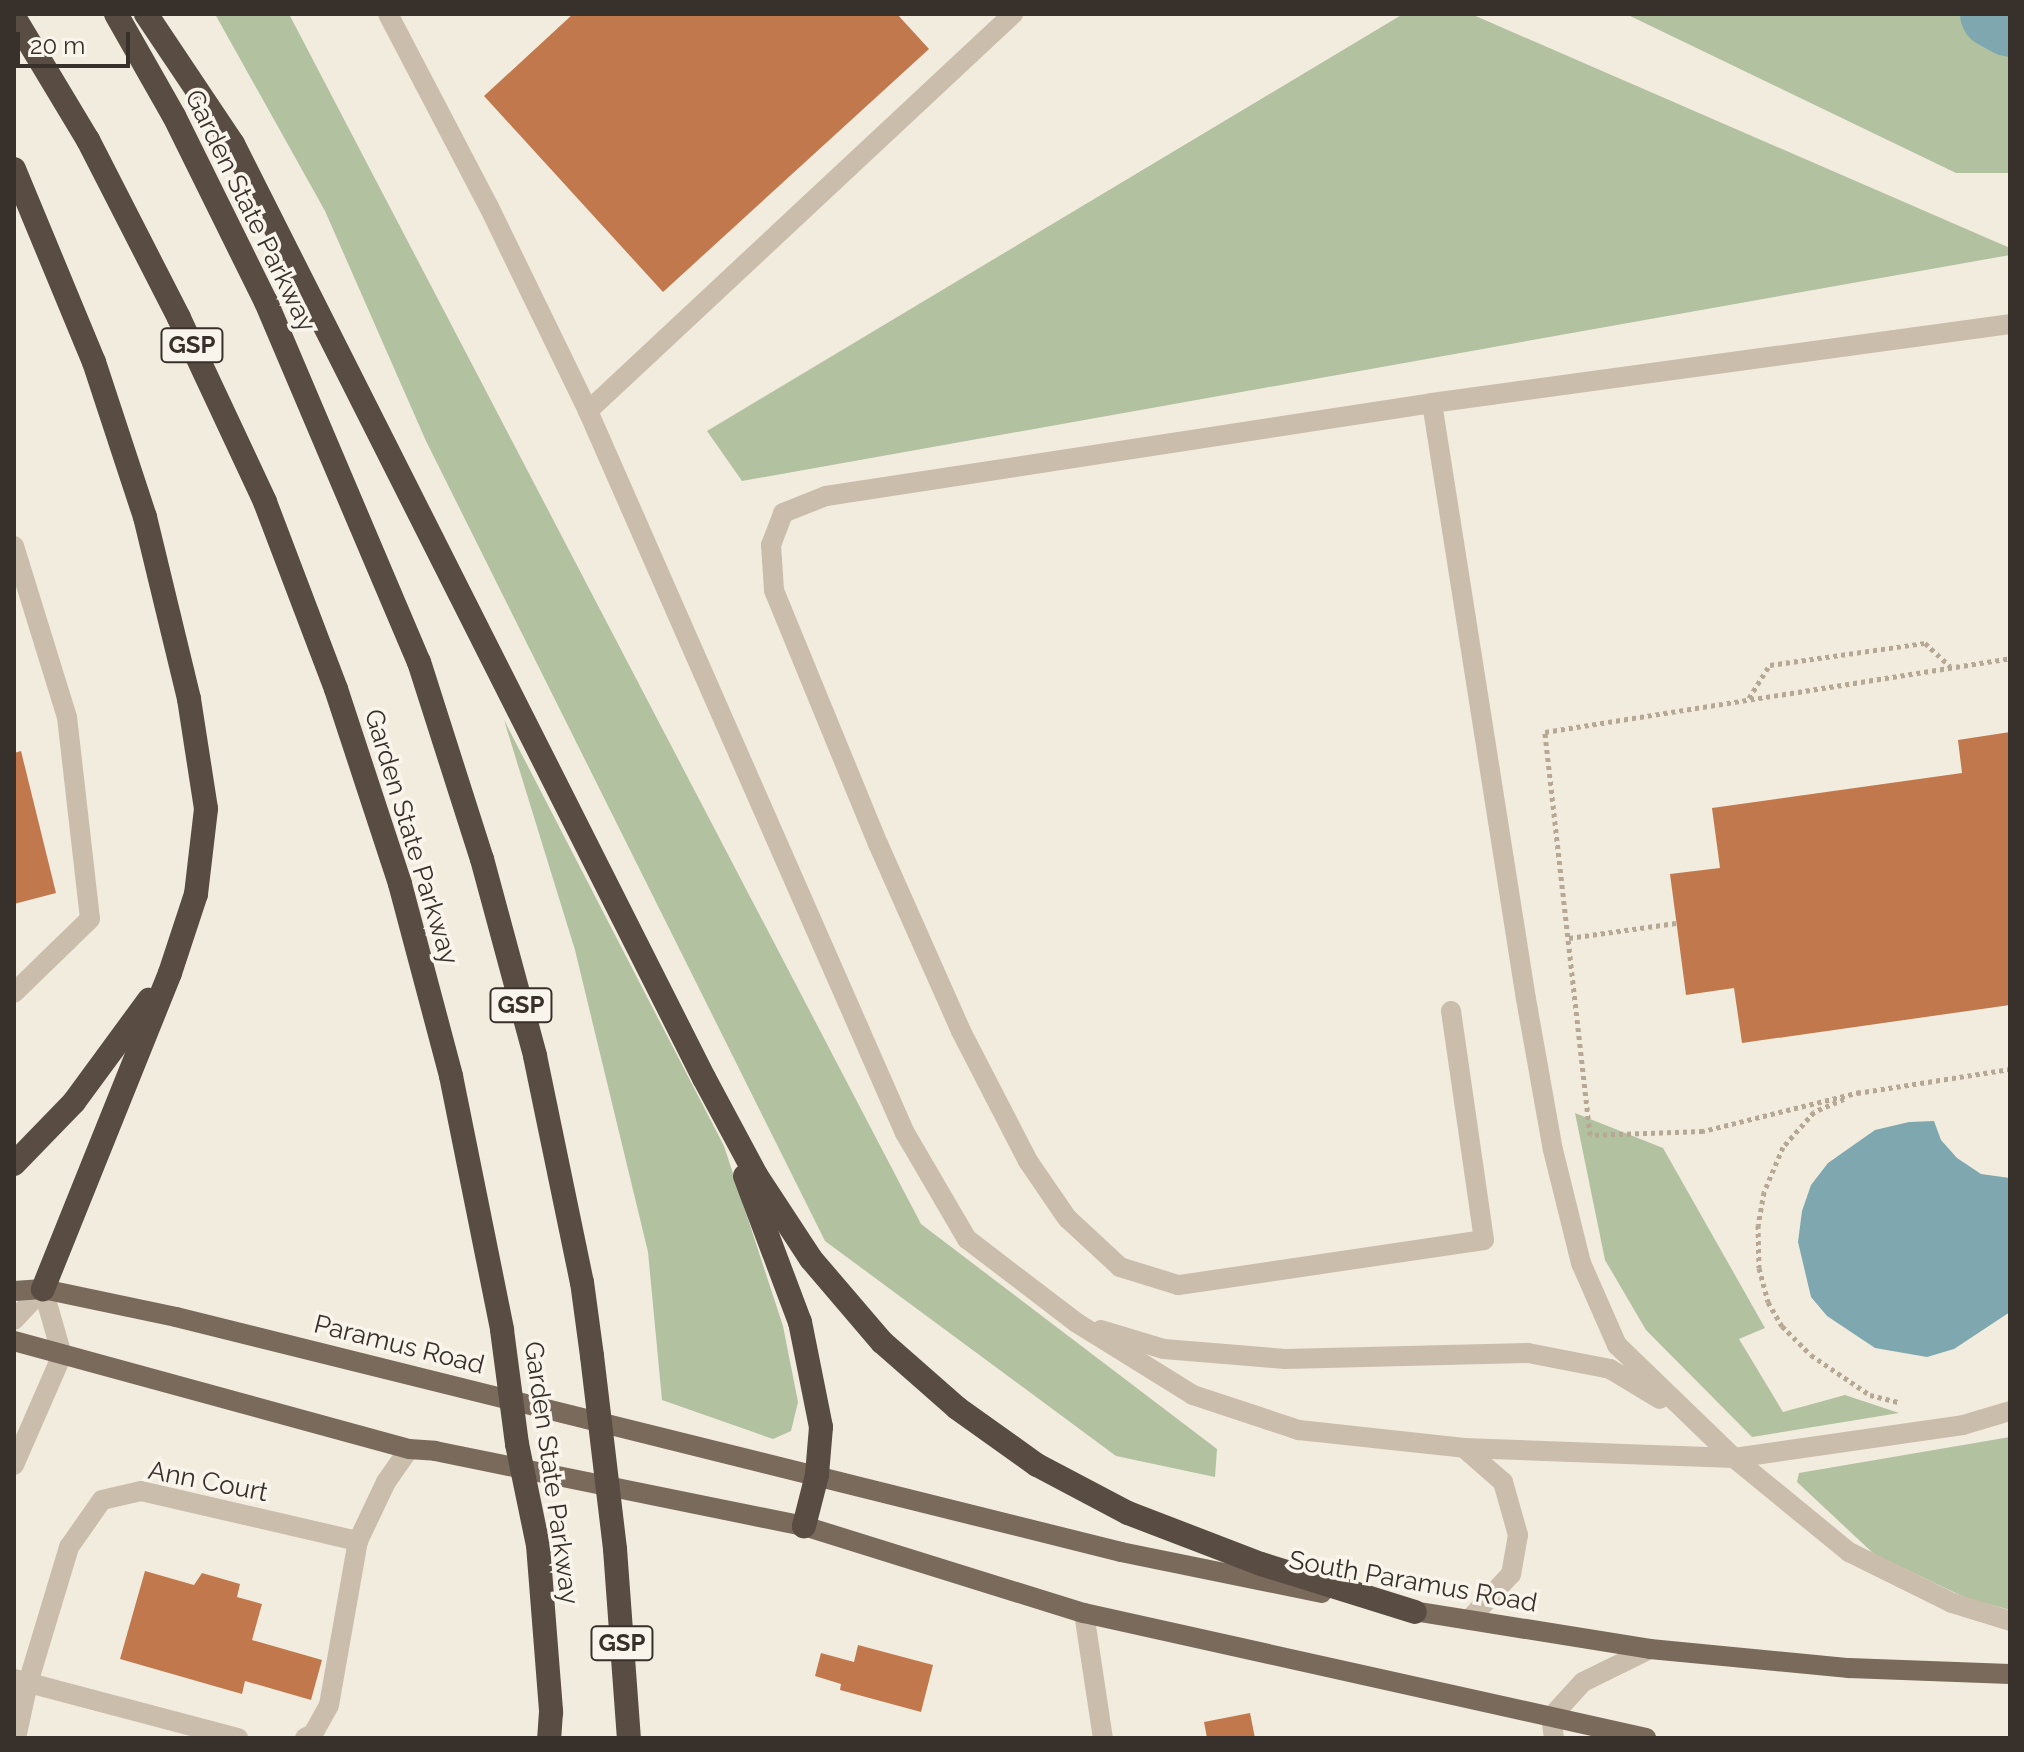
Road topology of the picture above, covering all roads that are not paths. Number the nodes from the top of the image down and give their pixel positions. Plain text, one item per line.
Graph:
1 (116, 14) edge
2 (146, 14) edge
3 (388, 14) edge
4 (1013, 14) edge
5 (14, 17) edge
6 (14, 169) edge
7 (2010, 324) edge
8 (1432, 403) junction
9 (588, 411) junction
10 (14, 546) edge
11 (170, 973) junction
12 (14, 993) edge
13 (1451, 1011) dead end
14 (704, 1078) junction
15 (14, 1164) edge
16 (43, 1289) junction
17 (14, 1291) edge
18 (14, 1320) edge
19 (1077, 1323) junction
20 (14, 1341) edge
21 (62, 1355) junction
22 (2010, 1411) edge
23 (1691, 1417) junction
24 (1464, 1448) junction
25 (409, 1449) junction
26 (1734, 1458) junction
27 (14, 1465) edge
28 (817, 1475) junction
29 (804, 1526) junction
30 (358, 1541) junction
31 (1415, 1612) junction
32 (1084, 1613) junction
33 (1469, 1620) junction
34 (2010, 1621) edge
35 (1650, 1649) junction
36 (2010, 1674) edge
37 (21, 1681) edge
38 (1551, 1717) junction
39 (16, 1738) edge
40 (238, 1738) edge
41 (305, 1738) edge
42 (549, 1738) edge
43 (629, 1738) edge
44 (1103, 1738) edge
45 (1554, 1738) edge
46 (1646, 1738) edge

1 - 43 highway, Garden State Parkway / GSP, bridge
2 - 14 highway
3 - 9 street
4 - 9 street
5 - 42 highway, Garden State Parkway / GSP, bridge
6 - 11 highway
7 - 8 street
8 - 13 street
8 - 23 street
9 - 19 street
10 - 12 street
11 - 15 highway
11 - 16 highway
14 - 28 highway
14 - 31 highway
16 - 17 main road, Paramus Road
16 - 18 street
16 - 21 street
16 - 28 main road, Paramus Road
19 - 23 street
19 - 24 street
20 - 21 main road
21 - 25 main road
21 - 27 street
22 - 26 street
23 - 26 street
24 - 26 street
24 - 33 street
25 - 29 main road
25 - 30 street
26 - 34 street
28 - 29 highway
28 - 31 main road, South Paramus Road
29 - 32 main road
30 - 37 street, Ann Court
30 - 41 street
31 - 33 main road, South Paramus Road
32 - 38 main road
32 - 44 street
33 - 35 main road, South Paramus Road
35 - 36 main road, South Paramus Road
35 - 38 street
37 - 39 street, Ann Court
37 - 40 street
38 - 45 street
38 - 46 main road

